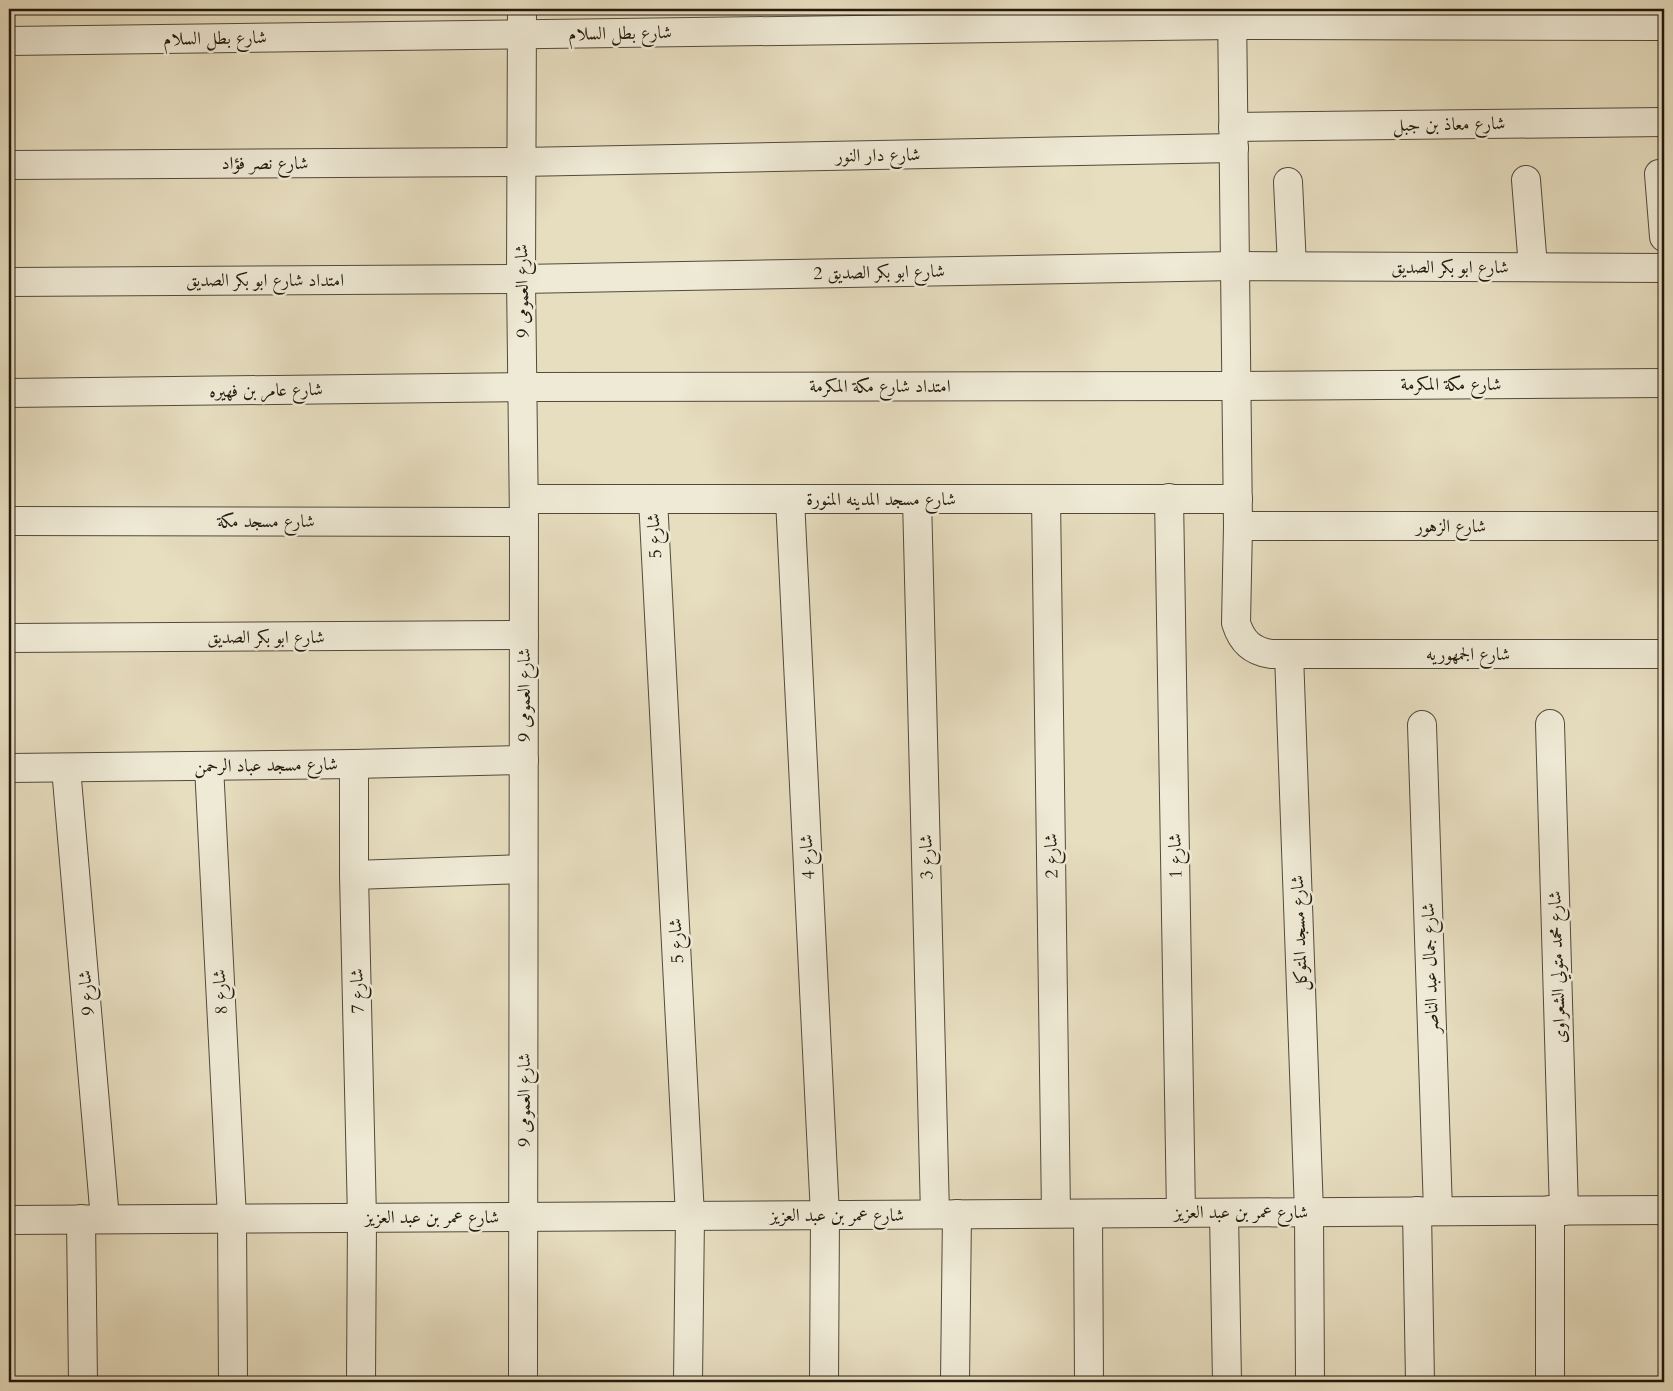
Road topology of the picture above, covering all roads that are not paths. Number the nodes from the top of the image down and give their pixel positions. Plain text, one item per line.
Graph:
1 (1232, 17) edge
2 (522, 21) edge
3 (1664, 26) edge
4 (9, 41) edge
5 (1664, 122) edge
6 (1233, 138) junction
7 (522, 162) junction
8 (9, 165) edge
9 (1659, 174) dead end
10 (1526, 180) dead end
11 (1288, 182) dead end
12 (1664, 237) edge
13 (1236, 266) junction
14 (1292, 266) junction
15 (1532, 267) junction
16 (1664, 268) edge
17 (521, 279) junction
18 (9, 282) edge
19 (1664, 383) edge
20 (1237, 386) junction
21 (524, 387) junction
22 (9, 393) edge
23 (1169, 498) junction
24 (1238, 498) junction
25 (652, 499) junction
26 (790, 499) junction
27 (917, 499) junction
28 (1046, 499) junction
29 (524, 511) junction
30 (9, 521) edge
31 (1238, 526) junction
32 (1664, 526) edge
33 (524, 635) junction
34 (9, 638) edge
35 (1280, 654) junction
36 (1664, 654) edge
37 (1550, 724) dead end
38 (1422, 725) dead end
39 (524, 760) junction
40 (354, 764) junction
41 (209, 766) junction
42 (9, 768) edge
43 (66, 768) junction
44 (524, 868) junction
45 (354, 875) junction
46 (1557, 1210) junction
47 (1664, 1210) edge
48 (1428, 1211) junction
49 (1308, 1212) junction
50 (1056, 1213) junction
51 (1181, 1213) junction
52 (1224, 1213) junction
53 (946, 1214) junction
54 (1088, 1214) junction
55 (825, 1215) junction
56 (690, 1216) junction
57 (524, 1217) junction
58 (232, 1218) junction
59 (362, 1218) junction
60 (93, 1219) junction
61 (9, 1220) edge
62 (83, 1382) edge
63 (233, 1382) edge
64 (361, 1382) edge
65 (523, 1382) edge
66 (688, 1382) edge
67 (824, 1382) edge
68 (955, 1382) edge
69 (1089, 1382) edge
70 (1227, 1382) edge
71 (1310, 1382) edge
72 (1420, 1382) edge
73 (1550, 1382) edge

1 - 2 street, شارع بطل السلام
1 - 3 street, شارع بطل السلام
1 - 6 street
2 - 4 street, شارع بطل السلام
2 - 7 street, شارع العمومى 9
5 - 6 street, شارع معاذ بن جبل
6 - 7 street, شارع دار النور
6 - 13 street
7 - 8 street, شارع نصر فؤاد
7 - 17 street, شارع العمومى 9
9 - 12 street
10 - 15 street
11 - 14 street
13 - 14 street, شارع ابو بكر الصديق
13 - 17 street, شارع ابو بكر الصديق 2
13 - 20 street
14 - 15 street, شارع ابو بكر الصديق
15 - 16 street, شارع ابو بكر الصديق
17 - 18 street, امتداد شارع ابو بكر الصديق
17 - 21 street, شارع العمومى 9
19 - 20 street, شارع مكة المكرمة
20 - 21 street, امتداد شارع مكة المكرمة
20 - 24 street
21 - 22 street, شارع عامر بن فهيره
21 - 29 street, شارع العمومى 9
23 - 24 street, شارع مسجد المدينه المنورة
23 - 28 street, شارع مسجد المدينه المنورة
23 - 51 street, شارع 1
24 - 31 street
25 - 26 street, شارع مسجد المدينه المنورة
25 - 29 street, شارع مسجد المدينه المنورة
25 - 56 street, شارع 5
26 - 27 street, شارع مسجد المدينه المنورة
26 - 55 street, شارع 4
27 - 28 street, شارع مسجد المدينه المنورة
27 - 53 street, شارع 3
28 - 50 street, شارع 2
29 - 30 street, شارع مسجد مكة
29 - 33 street, شارع العمومى 9
31 - 32 street, شارع الزهور
31 - 35 street
33 - 34 street, شارع ابو بكر الصديق
33 - 39 street, شارع العمومى 9
35 - 36 street, شارع الجمهوريه
35 - 49 street, شارع مسجد المتوكل
37 - 46 street, شارع محمد متولي الشعراوى
38 - 48 street, شارع جمال عبد الناصر
39 - 40 street, شارع مسجد عباد الرحمن
39 - 44 street, شارع العمومى 9
40 - 41 street, شارع مسجد عباد الرحمن
40 - 45 street, شارع 7
41 - 43 street, شارع مسجد عباد الرحمن
41 - 58 street, شارع 8
42 - 43 street, شارع مسجد عباد الرحمن
43 - 60 street, شارع 9
44 - 45 street
44 - 57 street, شارع العمومى 9
45 - 59 street, شارع 7
46 - 47 street, شارع عمر بن عبد العزيز
46 - 48 street, شارع عمر بن عبد العزيز
46 - 73 street, شارع محمد متولي الشعراوى
48 - 49 street, شارع عمر بن عبد العزيز
48 - 72 street, شارع جمال عبد الناصر
49 - 52 street, شارع عمر بن عبد العزيز
49 - 71 street, شارع مسجد المتوكل
50 - 53 street, شارع عمر بن عبد العزيز
50 - 54 street, شارع عمر بن عبد العزيز
51 - 52 street, شارع عمر بن عبد العزيز
51 - 54 street, شارع عمر بن عبد العزيز
52 - 70 street
53 - 55 street, شارع عمر بن عبد العزيز
53 - 68 street, شارع 3
54 - 69 street
55 - 56 street, شارع عمر بن عبد العزيز
55 - 67 street, شارع 4
56 - 57 street, شارع عمر بن عبد العزيز
56 - 66 street, شارع 5
57 - 59 street, شارع عمر بن عبد العزيز
57 - 65 street, شارع العمومى 9
58 - 59 street, شارع عمر بن عبد العزيز
58 - 60 street, شارع عمر بن عبد العزيز
58 - 63 street, شارع 8
59 - 64 street, شارع 7
60 - 61 street, شارع عمر بن عبد العزيز
60 - 62 street, شارع 9

